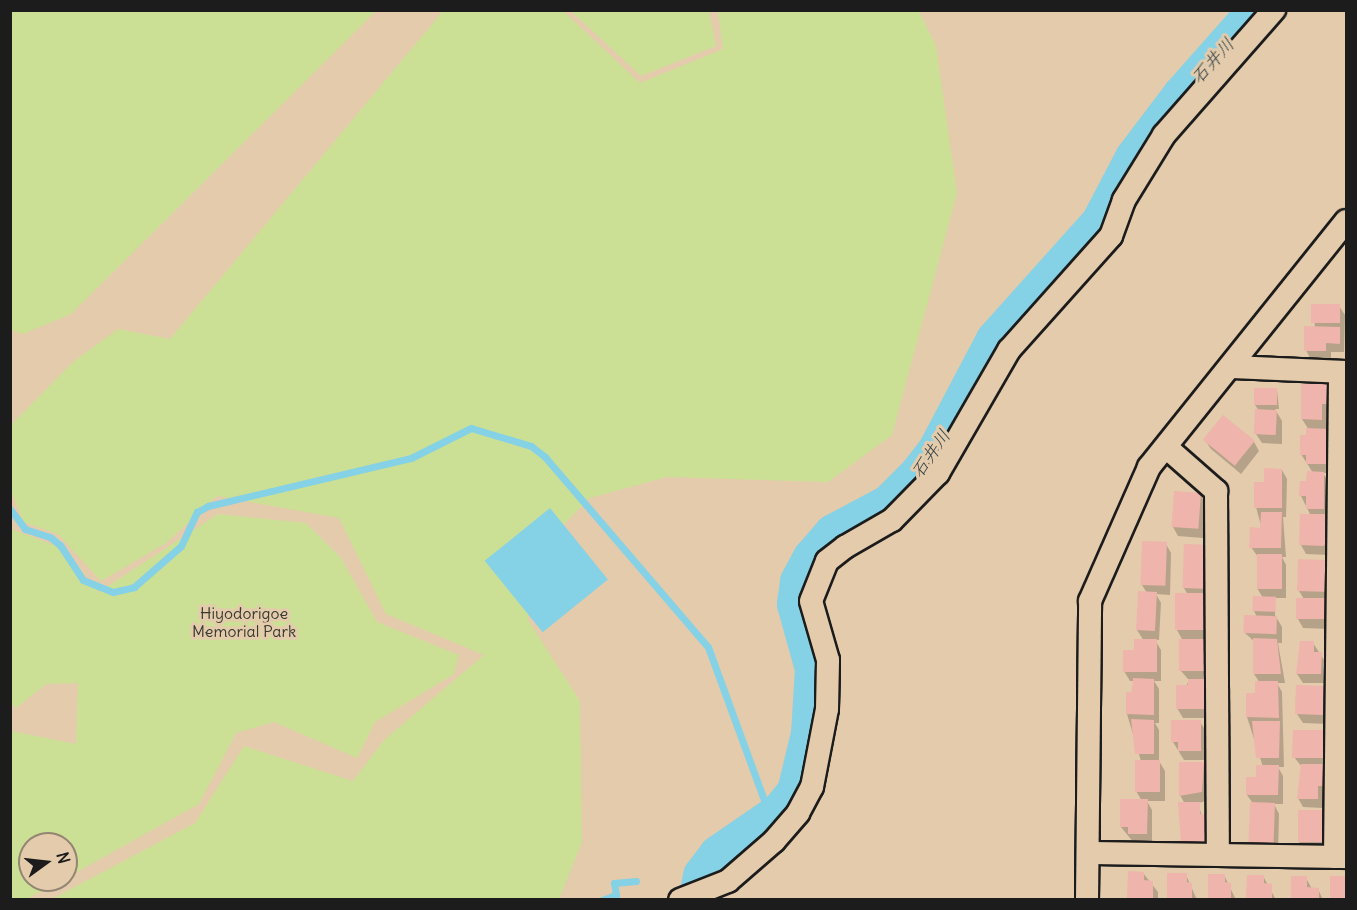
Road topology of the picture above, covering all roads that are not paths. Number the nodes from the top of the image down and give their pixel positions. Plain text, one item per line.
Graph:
1 (1274, 10) edge
2 (1347, 221) edge
3 (1232, 367) junction
4 (1343, 372) edge
5 (1166, 447) junction
6 (1088, 853) junction
7 (1218, 855) junction
8 (1341, 857) edge
9 (680, 900) edge
10 (1087, 900) edge

1 - 9 street
2 - 3 street
3 - 4 street
3 - 5 street
4 - 8 street
5 - 6 street
5 - 7 street
6 - 7 street
6 - 10 street
7 - 8 street

